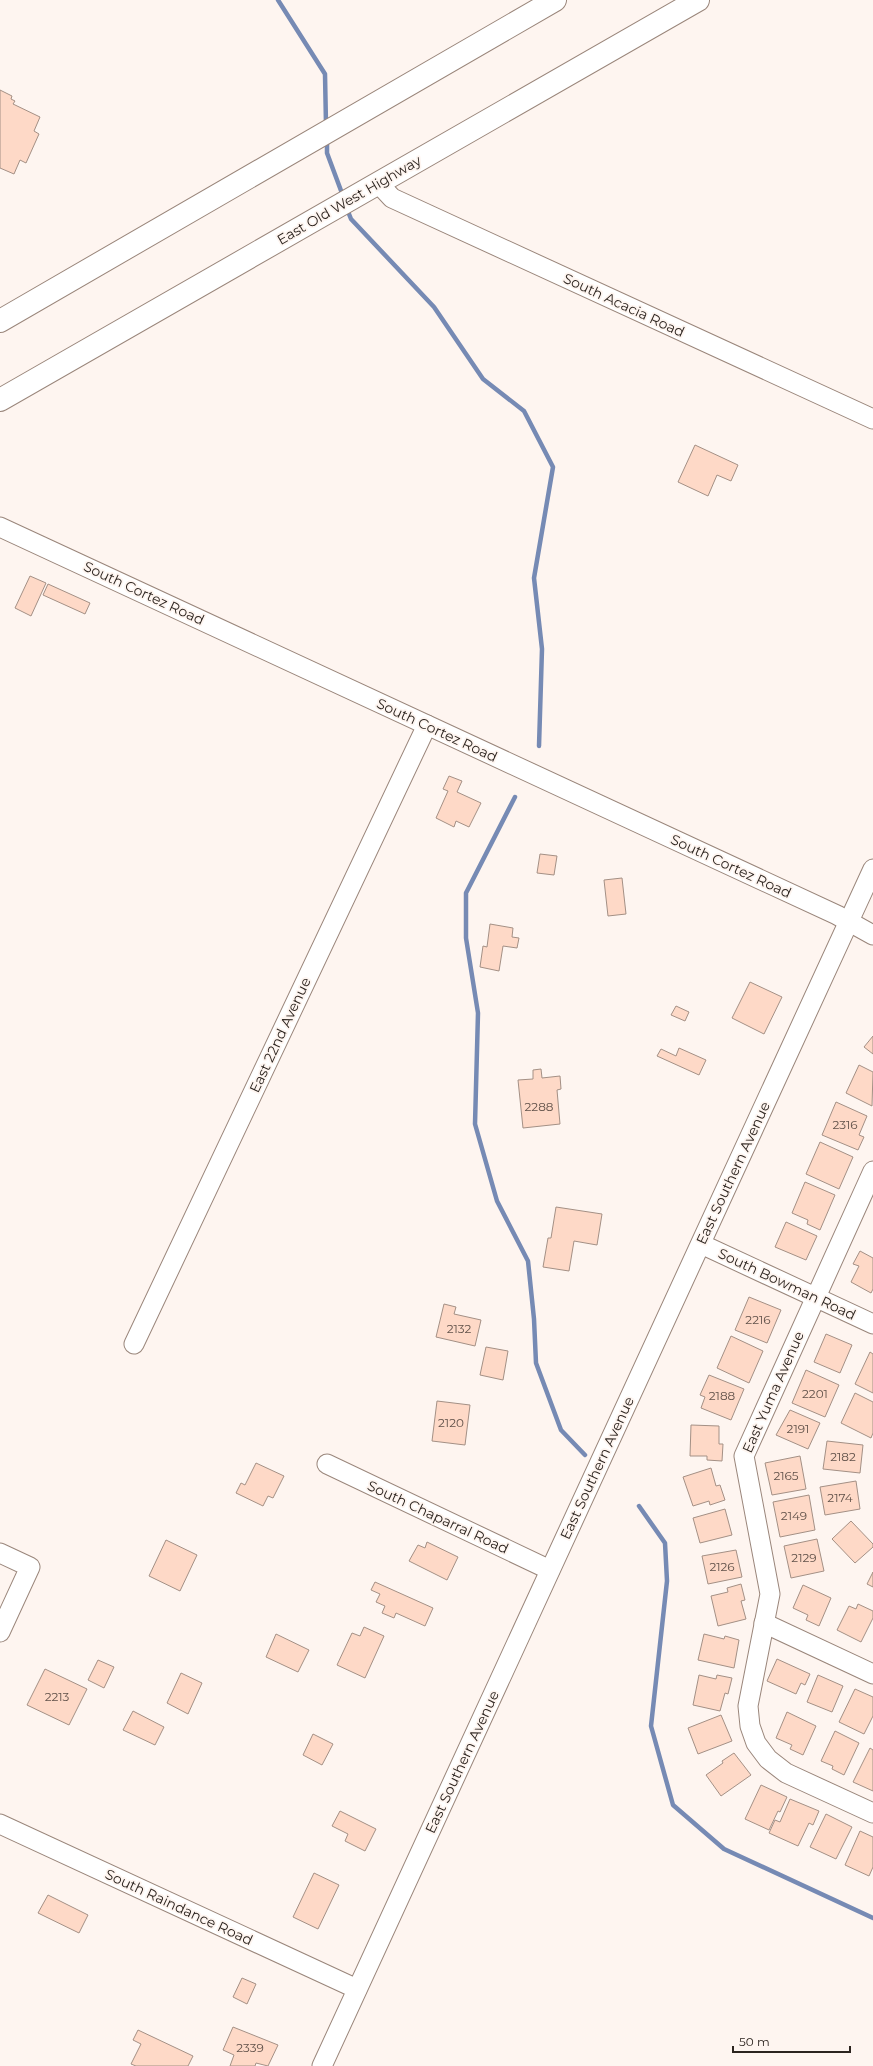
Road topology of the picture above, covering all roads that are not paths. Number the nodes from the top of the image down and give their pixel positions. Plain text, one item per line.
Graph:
1 (555, 0) edge
2 (698, 0) edge
3 (379, 184) junction
4 (0, 321) edge
5 (0, 400) edge
6 (873, 419) edge
7 (0, 527) edge
8 (427, 725) junction
9 (873, 869) edge
10 (848, 923) junction
11 (873, 935) edge
12 (873, 1171) edge
13 (701, 1244) junction
14 (816, 1297) junction
15 (873, 1324) edge
16 (134, 1344) dead end
17 (327, 1464) dead end
18 (0, 1553) edge
19 (550, 1570) junction
20 (764, 1623) junction
21 (0, 1632) edge
22 (873, 1674) edge
23 (873, 1813) edge
24 (0, 1824) edge
25 (357, 1989) junction
26 (322, 2066) edge

1 - 4 main road
2 - 3 main road, East Old West Highway
3 - 5 main road, East Old West Highway
3 - 6 street, South Acacia Road
7 - 8 street, South Cortez Road
8 - 10 street, South Cortez Road
8 - 16 street, East 22nd Avenue
9 - 10 street, East Southern Avenue
10 - 11 street, South Cortez Road
10 - 13 street, East Southern Avenue
12 - 14 street, East Yuma Avenue
13 - 14 street, South Bowman Road
13 - 19 street, East Southern Avenue
14 - 15 street, South Bowman Road
14 - 20 street, East Yuma Avenue
17 - 19 street, South Chaparral Road
18 - 21 street
19 - 25 street, East Southern Avenue
20 - 22 street
20 - 23 street, East Yuma Avenue
24 - 25 street, South Raindance Road
25 - 26 street, East Southern Avenue

